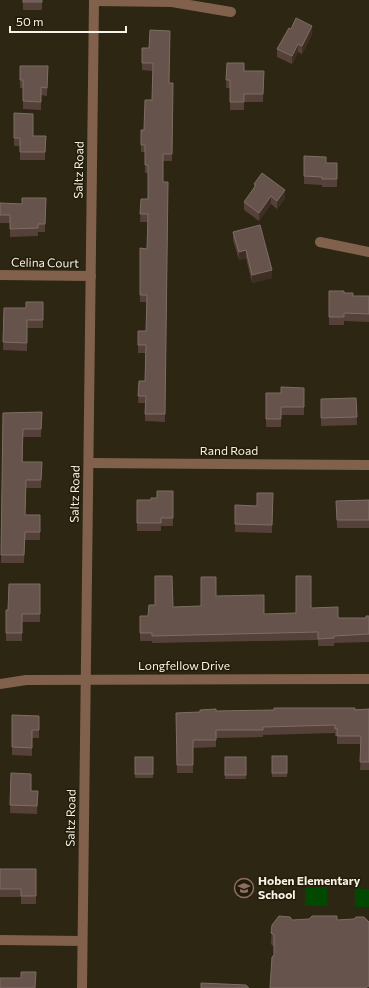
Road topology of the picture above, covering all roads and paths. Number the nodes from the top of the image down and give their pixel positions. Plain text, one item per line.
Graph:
1 (94, 1) edge
2 (231, 12) dead end
3 (320, 242) dead end
4 (369, 252) edge
5 (0, 275) edge
6 (90, 276) junction
7 (89, 462) junction
8 (369, 465) edge
9 (369, 679) edge
10 (86, 680) junction
11 (0, 684) edge
12 (0, 940) edge
13 (82, 940) junction
14 (82, 988) edge

1 - 2 street
1 - 6 street, Saltz Road
3 - 4 street
5 - 6 street, Celina Court
6 - 7 street, Saltz Road
7 - 8 street, Rand Road
7 - 10 street, Saltz Road
9 - 10 street, Longfellow Drive
10 - 11 street, Longfellow Drive
10 - 13 street, Saltz Road
12 - 13 street
13 - 14 street, Saltz Road

